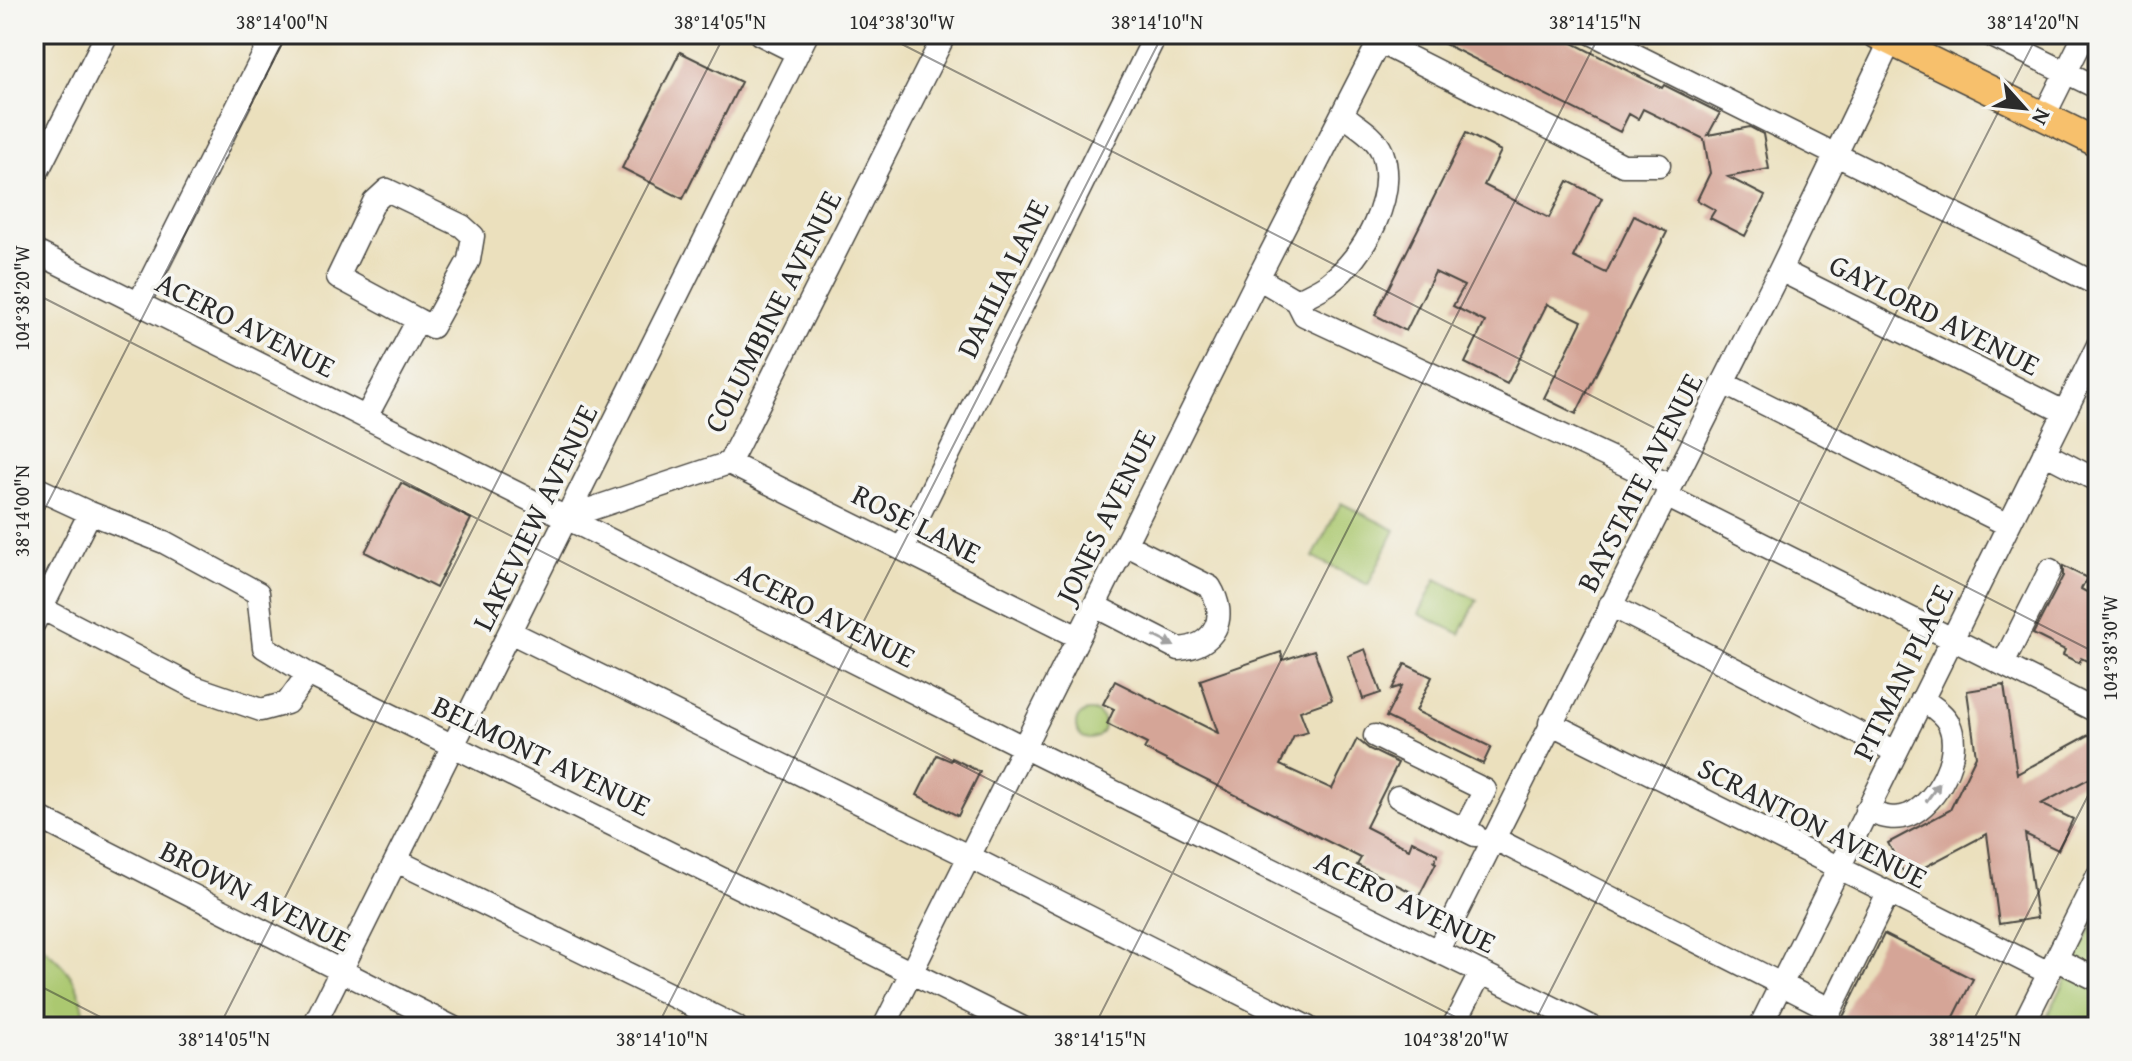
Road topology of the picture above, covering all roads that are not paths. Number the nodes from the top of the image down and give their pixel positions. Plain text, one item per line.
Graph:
1 (107, 34) edge
2 (274, 34) edge
3 (760, 34) edge
4 (945, 34) edge
5 (1156, 34) edge
6 (1593, 34) edge
7 (1988, 34) edge
8 (2041, 34) edge
9 (2085, 34) edge
10 (1885, 37) edge
11 (1381, 38) edge
12 (802, 43) edge
13 (2031, 55) junction
14 (2066, 72) junction
15 (2098, 88) edge
16 (1342, 114) junction
17 (2044, 116) junction
18 (2098, 143) edge
19 (1835, 154) junction
20 (1659, 165) dead end
21 (34, 178) edge
22 (34, 251) edge
23 (1780, 270) junction
24 (1258, 278) junction
25 (2098, 285) edge
26 (1297, 301) junction
27 (139, 303) junction
28 (418, 320) junction
29 (2095, 356) edge
30 (1723, 383) junction
31 (2064, 412) junction
32 (366, 417) junction
33 (2044, 453) junction
34 (729, 463) junction
35 (2098, 481) edge
36 (34, 487) edge
37 (1669, 491) junction
38 (90, 513) junction
39 (567, 517) junction
40 (2008, 525) junction
41 (1125, 544) junction
42 (902, 549) junction
43 (2050, 570) dead end
44 (1610, 605) junction
45 (1095, 606) junction
46 (38, 616) edge
47 (510, 632) junction
48 (1078, 637) junction
49 (1952, 638) junction
50 (2003, 664) junction
51 (308, 674) junction
52 (1922, 699) junction
53 (2098, 712) edge
54 (1550, 723) junction
55 (1375, 736) dead end
56 (455, 745) junction
57 (1025, 748) junction
58 (1896, 752) junction
59 (1398, 797) dead end
60 (1866, 811) junction
61 (34, 815) edge
62 (1464, 830) junction
63 (1492, 840) junction
64 (970, 857) junction
65 (397, 861) junction
66 (1838, 869) junction
67 (2098, 875) edge
68 (1888, 893) junction
69 (1438, 950) junction
70 (2053, 966) junction
71 (342, 972) junction
72 (911, 972) junction
73 (1481, 972) junction
74 (2098, 980) edge
75 (1781, 984) junction
76 (1826, 1018) edge
77 (313, 1027) edge
78 (452, 1027) edge
79 (736, 1027) edge
80 (884, 1027) edge
81 (1021, 1027) edge
82 (1307, 1027) edge
83 (1453, 1027) edge
84 (1592, 1027) edge
85 (1760, 1027) edge
86 (2022, 1027) edge

1 - 21 street
2 - 27 street
3 - 12 street
4 - 34 street, COLUMBINE AVENUE
5 - 42 street, DAHLIA LANE
6 - 19 street
7 - 13 street
8 - 13 street
9 - 14 street
10 - 17 main road
10 - 19 street, BAYSTATE AVENUE
11 - 16 street, JONES AVENUE
11 - 20 street
12 - 39 street, LAKEVIEW AVENUE
13 - 14 street
14 - 15 street
14 - 17 street
16 - 24 street, JONES AVENUE
16 - 26 street
17 - 18 main road
19 - 23 street, BAYSTATE AVENUE
19 - 25 street
22 - 27 street, ACERO AVENUE
23 - 30 street, BAYSTATE AVENUE
23 - 31 street, GAYLORD AVENUE
24 - 26 street
24 - 41 street, JONES AVENUE
26 - 37 street
27 - 32 street, ACERO AVENUE
28 - 28 street
28 - 32 street
29 - 31 street, PITMAN PLACE
30 - 37 street, BAYSTATE AVENUE
30 - 40 street
31 - 33 street, PITMAN PLACE
32 - 39 street, ACERO AVENUE
33 - 35 street
33 - 40 street, PITMAN PLACE
34 - 39 street, COLUMBINE AVENUE
34 - 42 street, ROSE LANE
36 - 38 street
37 - 44 street, BAYSTATE AVENUE
37 - 49 street
38 - 46 street
38 - 51 street, BELMONT AVENUE
39 - 47 street, LAKEVIEW AVENUE
39 - 57 street, ACERO AVENUE
40 - 49 street, PITMAN PLACE
41 - 45 street, JONES AVENUE
45 -> 41 street
42 - 48 street, ROSE LANE
43 - 50 street
44 - 54 street, BAYSTATE AVENUE
44 - 58 street
45 - 48 street, JONES AVENUE
46 - 51 street
47 - 56 street, LAKEVIEW AVENUE
47 - 64 street
48 - 57 street, JONES AVENUE
49 - 50 street
49 - 52 street, PITMAN PLACE
50 - 53 street
51 - 56 street, BELMONT AVENUE
52 - 58 street, PITMAN PLACE
60 -> 52 street
54 - 63 street, BAYSTATE AVENUE
54 - 66 street, SCRANTON AVENUE
55 - 62 street
56 - 65 street, LAKEVIEW AVENUE
56 - 72 street, BELMONT AVENUE
57 - 64 street, JONES AVENUE
57 - 69 street, ACERO AVENUE
58 - 60 street, PITMAN PLACE
59 - 62 street
60 - 66 street, PITMAN PLACE
61 - 71 street, BROWN AVENUE
62 - 63 street
63 - 69 street, BAYSTATE AVENUE
63 - 75 street
64 - 72 street, JONES AVENUE
64 - 82 street
65 - 71 street, LAKEVIEW AVENUE
65 - 79 street
66 - 68 street, SCRANTON AVENUE
66 - 75 street, PITMAN PLACE
67 - 70 street
68 - 70 street, SCRANTON AVENUE
68 - 76 street
69 - 73 street, ACERO AVENUE
70 - 74 street, SCRANTON AVENUE
70 - 86 street
71 - 77 street, LAKEVIEW AVENUE
71 - 78 street, BROWN AVENUE
72 - 80 street, JONES AVENUE
72 - 81 street, BELMONT AVENUE
73 - 83 street
73 - 84 street, ACERO AVENUE
75 - 76 street
75 - 85 street, PITMAN PLACE

